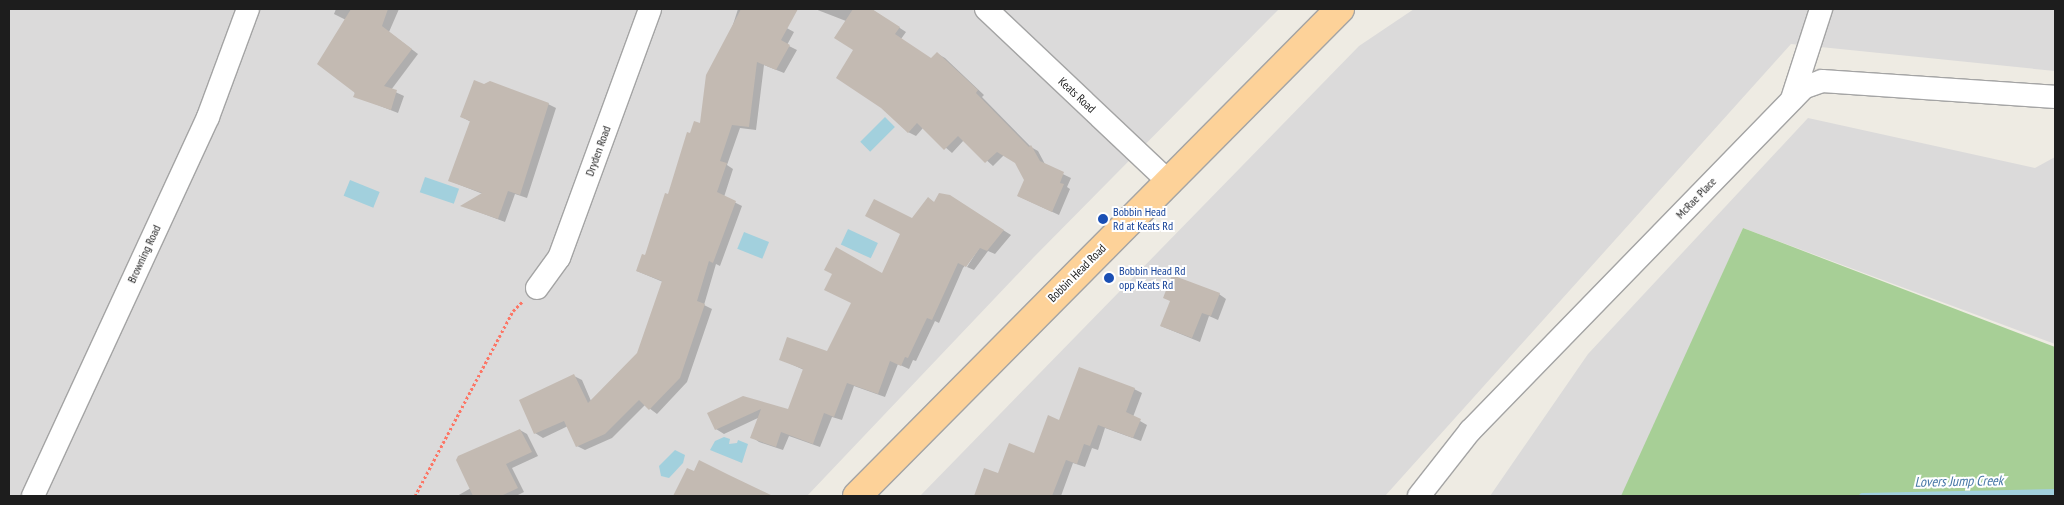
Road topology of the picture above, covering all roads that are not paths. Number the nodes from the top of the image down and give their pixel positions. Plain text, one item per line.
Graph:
1 (248, 9) edge
2 (650, 9) edge
3 (986, 9) edge
4 (1340, 9) edge
5 (1821, 9) edge
6 (2055, 97) edge
7 (1792, 99) junction
8 (1168, 181) junction
9 (537, 288) road end
10 (33, 496) edge
11 (857, 496) edge
12 (1419, 496) edge

1 - 10 street, Browning Road
2 - 9 street, Dryden Road
3 - 8 street, Keats Road
4 - 8 main road, Bobbin Head Road
5 - 7 street
6 - 7 street, McRae Place
7 - 12 street, McRae Place
8 - 11 main road, Bobbin Head Road

